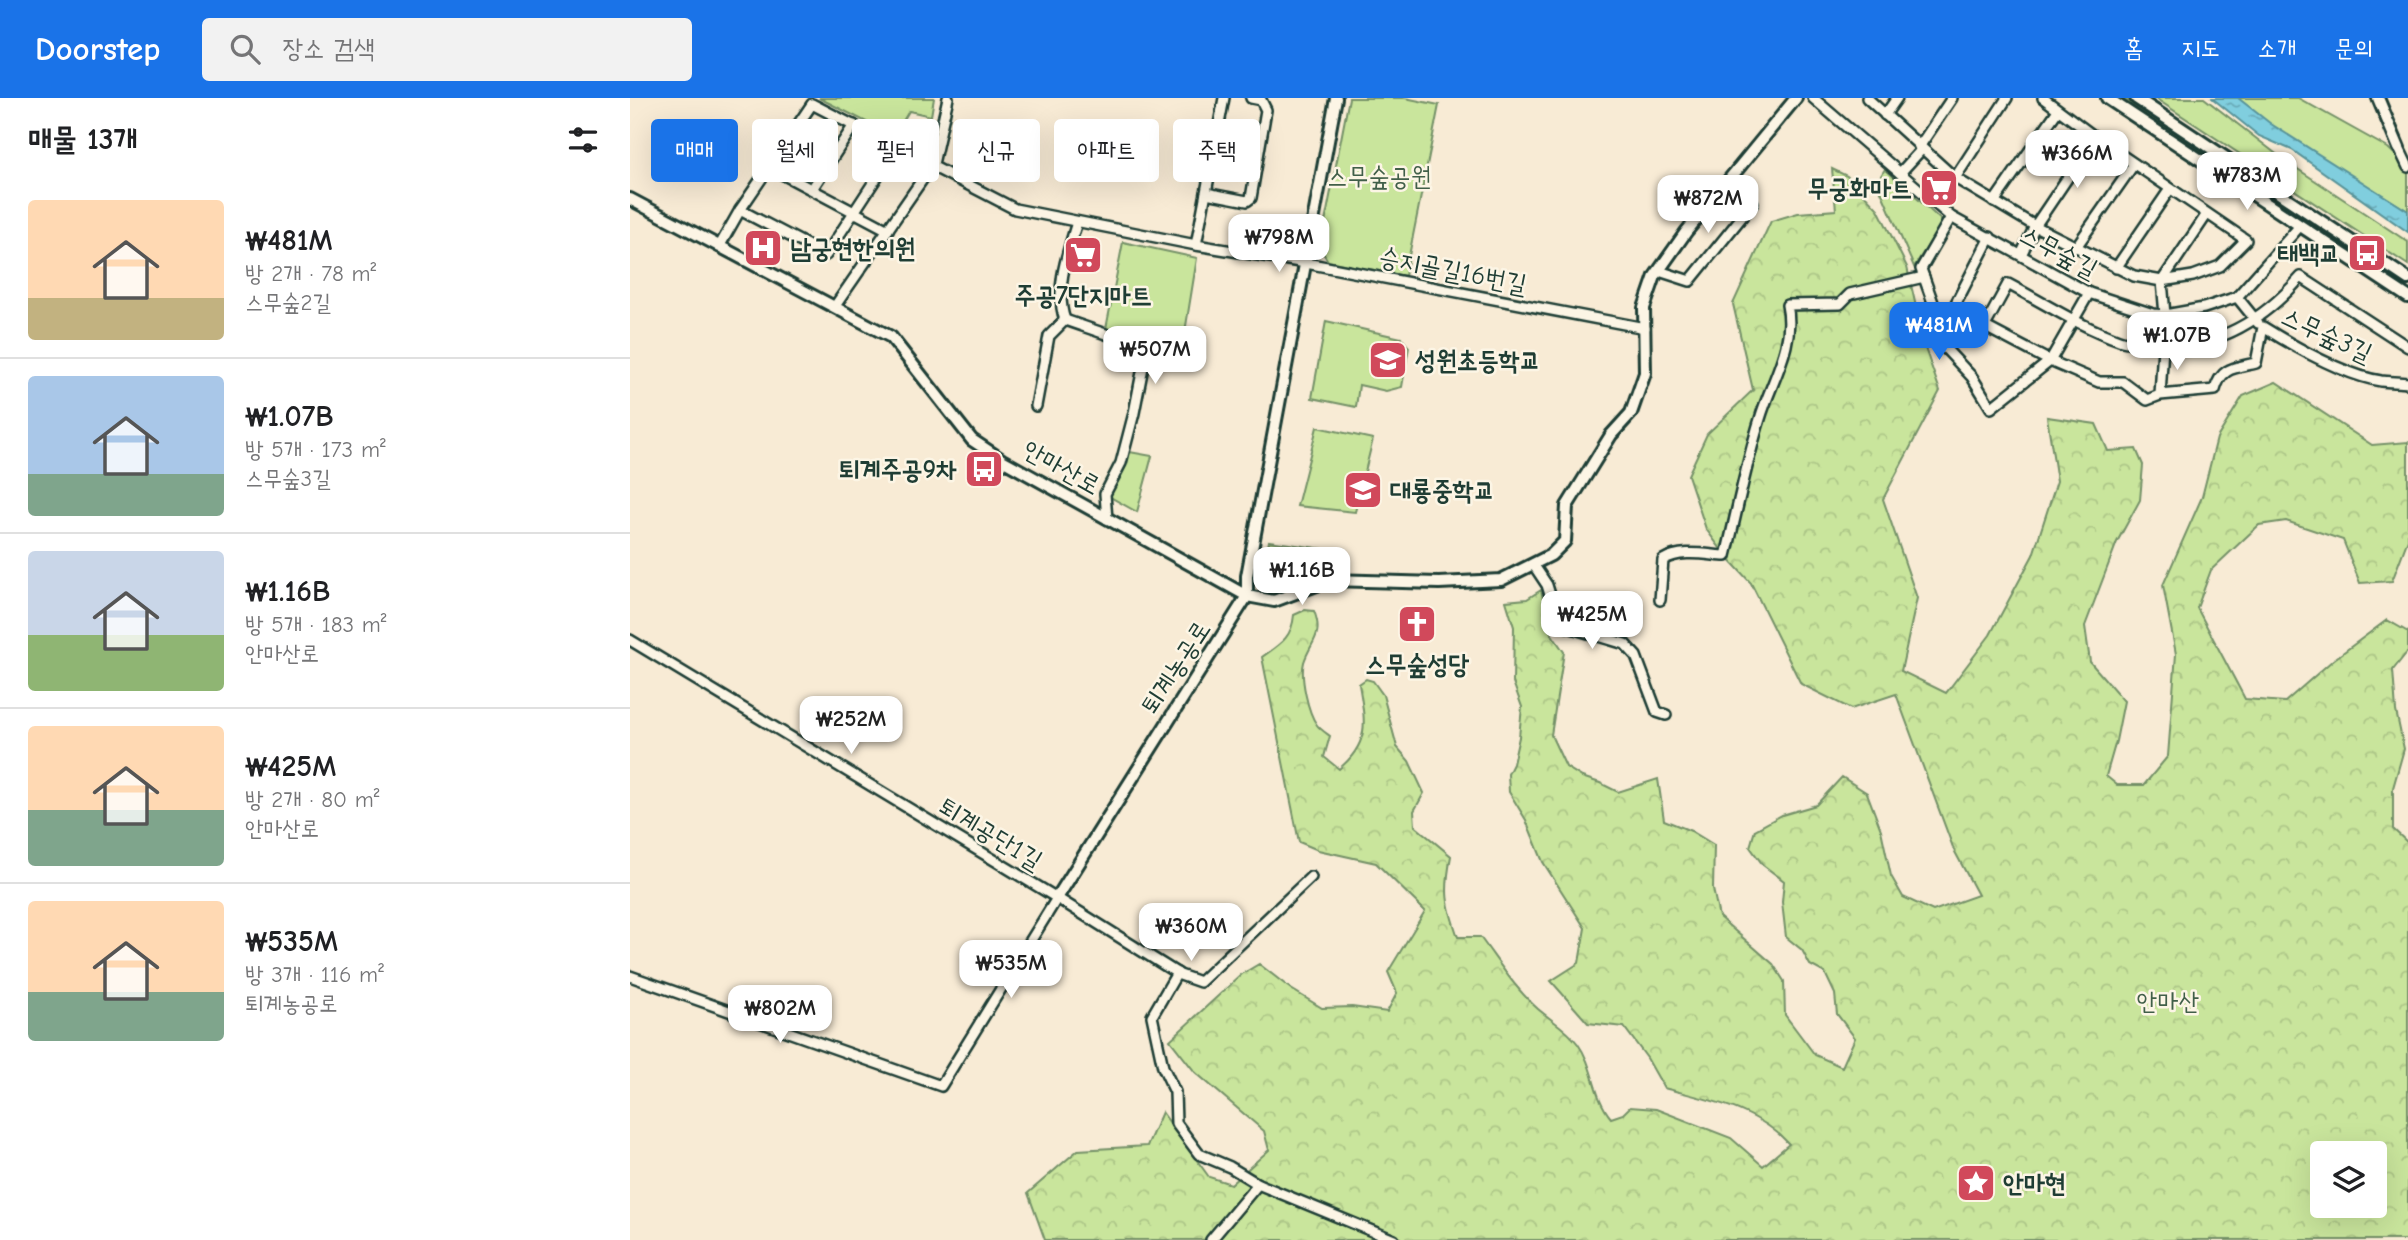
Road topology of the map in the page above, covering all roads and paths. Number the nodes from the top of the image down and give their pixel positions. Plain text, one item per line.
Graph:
1 (948, 98) edge
2 (1224, 98) edge
3 (1251, 98) edge
4 (1336, 98) edge
5 (1796, 98) edge
6 (1813, 98) edge
7 (1867, 98) edge
8 (1897, 98) edge
9 (1952, 98) edge
10 (2007, 98) edge
11 (2043, 98) edge
12 (2107, 98) edge
13 (2136, 98) edge
14 (2378, 98) edge
15 (2058, 110) junction
16 (1885, 115) junction
17 (803, 119) edge
18 (852, 124) edge
19 (852, 128) edge
20 (2095, 137) junction
21 (939, 138) edge
22 (1921, 148) junction
23 (2399, 148) joint
24 (2134, 164) junction
25 (939, 167) edge
26 (2408, 167) edge
27 (1900, 173) junction
28 (1955, 178) junction
29 (1729, 179) junction
30 (759, 182) edge
31 (798, 182) edge
32 (873, 182) edge
33 (921, 182) edge
34 (812, 189) junction
35 (2170, 189) junction
36 (1206, 193) junction
37 (630, 200) edge
38 (1994, 202) junction
39 (740, 210) junction
40 (853, 211) junction
41 (2207, 214) junction
42 (1951, 217) junction
43 (1077, 222) junction
44 (2035, 226) junction
45 (2299, 227) junction
46 (888, 230) junction
47 (1990, 237) junction
48 (1196, 245) junction
49 (719, 247) junction
50 (2076, 247) junction
51 (2021, 255) junction
52 (1306, 263) junction
53 (2116, 268) junction
54 (1658, 271) junction
55 (1924, 277) junction
56 (2408, 279) edge
57 (2162, 281) junction
58 (2089, 293) junction
59 (2237, 297) junction
60 (2408, 298) edge
61 (835, 306) junction
62 (1954, 307) junction
63 (2165, 315) junction
64 (1065, 320) junction
65 (2075, 320) junction
66 (2259, 323) junction
67 (1941, 325) junction
68 (1984, 326) junction
69 (1645, 328) junction
70 (2164, 346) junction
71 (2408, 347) edge
72 (2050, 361) junction
73 (2408, 383) edge
74 (2160, 395) junction
75 (1036, 406) dead end
76 (1107, 519) junction
77 (1533, 564) junction
78 (1247, 596) junction
79 (1660, 600) dead end
80 (630, 640) edge
81 (1666, 715) dead end
82 (1311, 877) dead end
83 (1057, 898) junction
84 (1177, 973) junction
85 (630, 976) edge
86 (1258, 1184) junction
87 (1211, 1240) edge
88 (1394, 1240) edge

1 - 21 street
2 - 36 street
3 - 36 street
4 - 52 street, 퇴계농공로
5 - 29 street, 안마산로
6 - 27 street, 스무숲길
7 - 16 street
8 - 16 street
9 - 22 street
10 - 28 street
11 - 15 street
12 - 45 street
13 - 56 street
14 - 23 street
15 - 20 street
15 - 38 street
16 - 22 street
17 - 18 street, 승지골길16번길
19 - 34 street
20 - 24 street
20 - 44 street
22 - 27 street
22 - 28 street
23 - 26 street
24 - 35 street
24 - 50 street
25 - 43 street, 승지골길16번길
27 - 42 street, 스무숲길
28 - 38 street
29 - 54 street, 안마산로
29 - 54 street
30 - 39 street
31 - 34 street
32 - 40 street
33 - 46 street
34 - 40 street
35 - 41 street
35 - 53 street
36 - 48 street
37 - 49 street, 안마산로
38 - 44 street
39 - 40 street
39 - 49 street
40 - 46 street
41 - 57 street
41 - 57 street
42 - 47 street, 스무숲길
42 - 55 street
43 - 48 street, 승지골길16번길
43 - 64 street
44 - 50 street
44 - 51 street
45 - 59 street
45 - 60 street
46 - 61 street
47 - 51 street, 스무숲길
47 - 62 street
48 - 52 street, 승지골길16번길
49 - 61 street, 안마산로
50 - 53 street
51 - 58 street, 스무숲길
52 - 69 street, 승지골길16번길
52 - 78 street, 퇴계농공로
53 - 57 street
54 - 69 street, 안마산로
55 - 67 street
55 - 79 street
57 - 63 street
58 - 63 street, 스무숲길
58 - 65 street
59 - 63 street, 스무숲길
59 - 66 street
61 - 76 street, 안마산로
62 - 67 street
62 - 68 street, 스무숲3길
63 - 70 street
64 - 75 street
64 - 76 street
65 - 68 street
65 - 70 street
65 - 72 street
66 - 70 street
66 - 71 street
66 - 73 street, 스무숲3길
66 - 74 street, 스무숲3길
67 - 72 street
68 - 72 street, 스무숲3길
69 - 77 street, 안마산로
70 - 74 street
72 - 74 street, 스무숲3길
76 - 78 street, 안마산로
77 - 78 street, 안마산로
77 - 81 street
78 - 83 street, 퇴계농공로
80 - 83 street, 퇴계공단1길
82 - 84 street, 퇴계공단1길
83 - 84 street, 퇴계공단1길
83 - 85 street, 퇴계농공로
84 - 86 street
86 - 87 street
86 - 88 street

